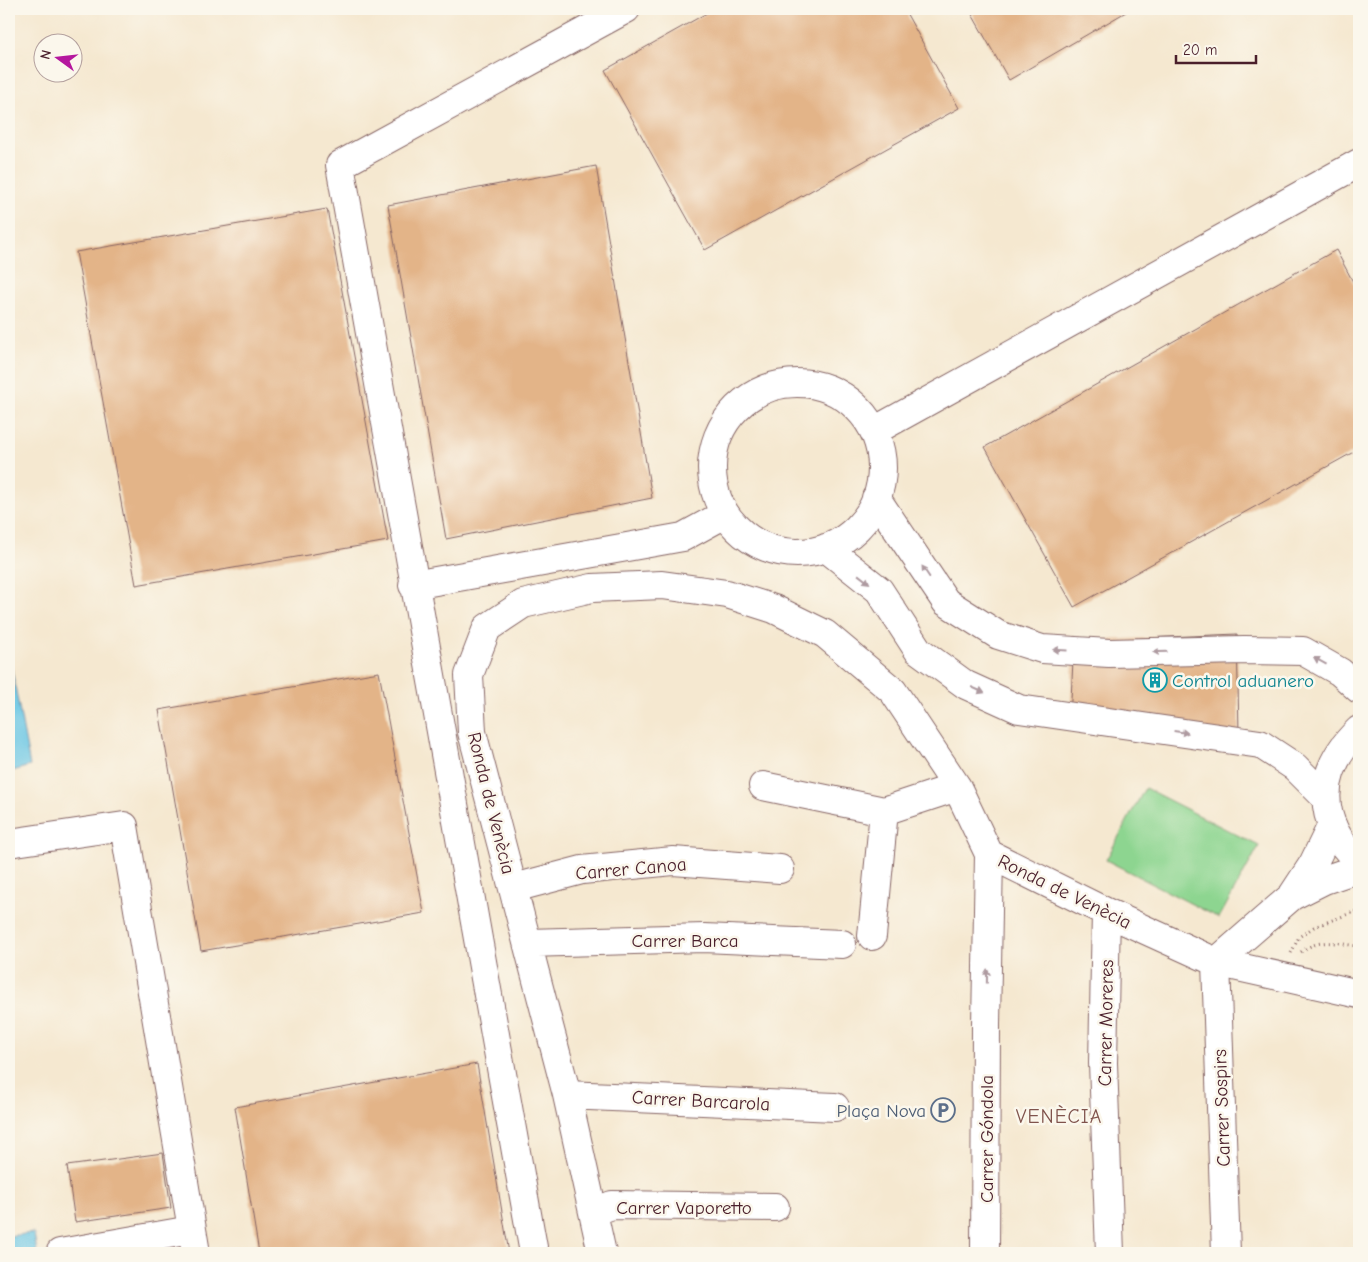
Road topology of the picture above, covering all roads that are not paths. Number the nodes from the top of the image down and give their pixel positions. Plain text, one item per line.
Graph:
1 (626, 9) edge
2 (1359, 163) edge
3 (874, 430) junction
4 (876, 498) junction
5 (725, 514) junction
6 (826, 548) junction
7 (414, 585) junction
8 (1359, 689) edge
9 (1359, 730) edge
10 (763, 786) dead end
11 (957, 787) junction
12 (1326, 798) junction
13 (884, 811) junction
14 (1332, 825) junction
15 (9, 843) edge
16 (989, 854) junction
17 (1359, 862) edge
18 (1359, 868) edge
19 (780, 869) dead end
20 (514, 888) junction
21 (1292, 896) junction
22 (1106, 912) junction
23 (872, 936) dead end
24 (528, 943) junction
25 (842, 944) dead end
26 (1216, 962) junction
27 (1359, 994) edge
28 (567, 1094) junction
29 (835, 1108) dead end
30 (775, 1207) dead end
31 (593, 1212) junction
32 (194, 1242) edge
33 (60, 1253) edge
34 (534, 1253) edge
35 (602, 1253) edge
36 (985, 1253) edge
37 (1110, 1253) edge
38 (1226, 1253) edge

1 - 7 main road
2 - 3 main road
3 - 4 main road
3 - 5 main road
4 - 6 main road
8 -> 4 main road
5 - 6 main road
5 - 7 main road
6 -> 12 main road
7 - 34 main road
9 - 12 main road
10 - 13 main road
11 - 13 main road
11 - 16 main road, Ronda de Venècia
11 - 20 main road, Ronda de Venècia
12 - 14 main road
13 - 23 main road
14 - 17 main road
14 - 21 main road
15 - 32 main road
16 - 22 main road, Ronda de Venècia
36 -> 16 main road, Carrer Góndola
18 - 21 main road
19 - 20 main road, Carrer Canoa
20 - 24 main road, Ronda de Venècia
21 - 26 main road
22 - 26 main road, Ronda de Venècia
22 - 37 main road, Carrer Moreres
24 - 25 main road, Carrer Barca
24 - 28 main road, Ronda de Venècia
26 - 27 main road, Ronda de Venècia
26 - 38 main road, Carrer Sospirs
28 - 29 main road, Carrer Barcarola
28 - 31 main road, Ronda de Venècia
30 - 31 main road, Carrer Vaporetto
31 - 35 main road, Ronda de Venècia
32 - 33 main road

